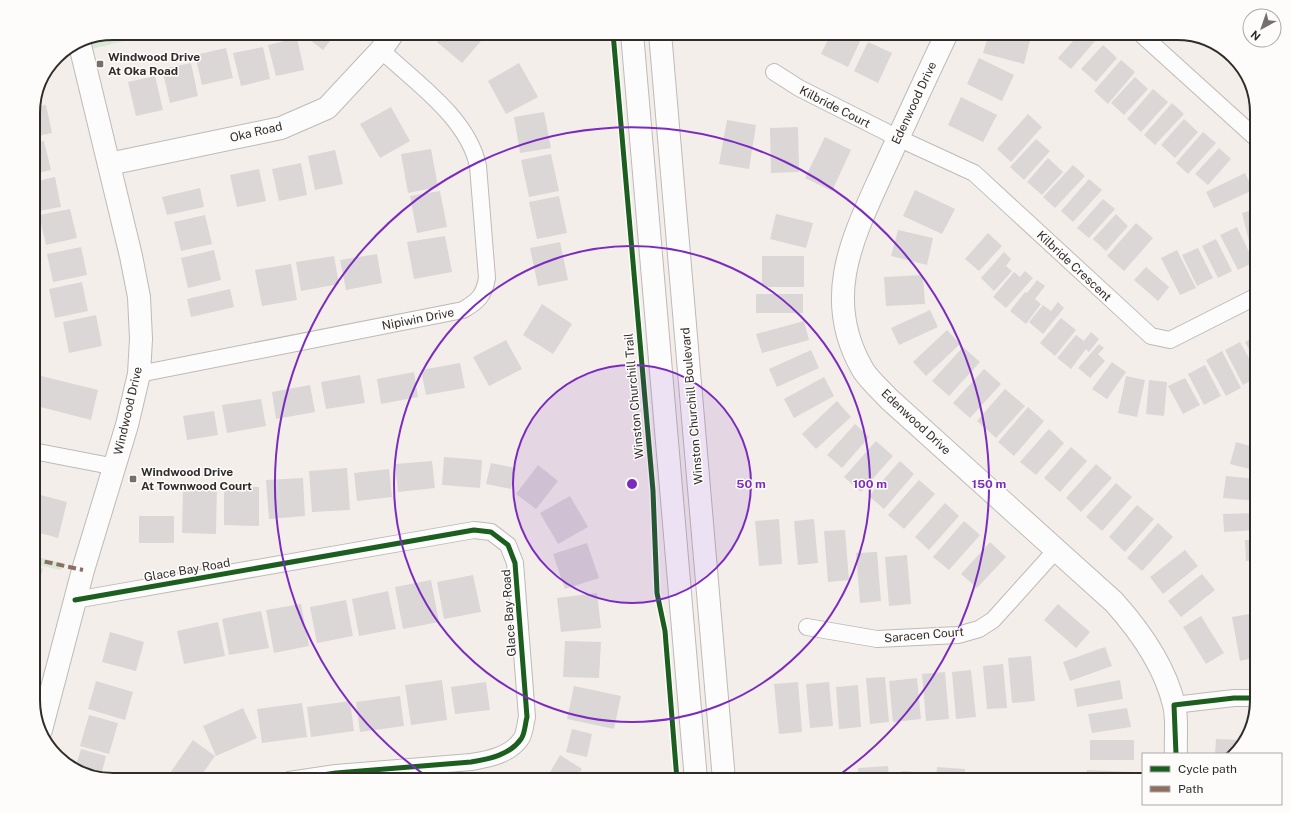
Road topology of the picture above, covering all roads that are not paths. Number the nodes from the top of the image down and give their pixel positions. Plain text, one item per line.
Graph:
1 (633, 40) edge
2 (661, 40) edge
3 (944, 40) edge
4 (1148, 40) edge
5 (387, 41) edge
6 (81, 48) edge
7 (774, 72) dead end
8 (1250, 133) edge
9 (898, 138) junction
10 (109, 164) junction
11 (1250, 300) edge
12 (139, 374) junction
13 (40, 452) edge
14 (116, 468) junction
15 (1056, 550) junction
16 (75, 600) junction
17 (807, 627) dead end
18 (1250, 698) edge
19 (1174, 706) junction
20 (43, 721) edge
21 (1176, 753) edge
22 (373, 773) edge
23 (695, 773) edge
24 (723, 773) edge

1 - 23 street
2 - 24 street, Winston Churchill Boulevard
3 - 9 street, Edenwood Drive
4 - 8 street
5 - 10 street, Oka Road
5 - 12 street, Nipiwin Drive
6 - 10 street, Windwood Drive
7 - 9 street, Kilbride Court
9 - 11 street, Kilbride Crescent
9 - 15 street, Edenwood Drive
10 - 12 street, Windwood Drive
12 - 14 street, Windwood Drive
13 - 14 street
14 - 16 street, Windwood Drive
15 - 17 street, Saracen Court
15 - 19 street, Edenwood Drive
16 - 20 street, Windwood Drive
16 - 22 street, Glace Bay Road
18 - 19 street
19 - 21 street, Edenwood Drive

